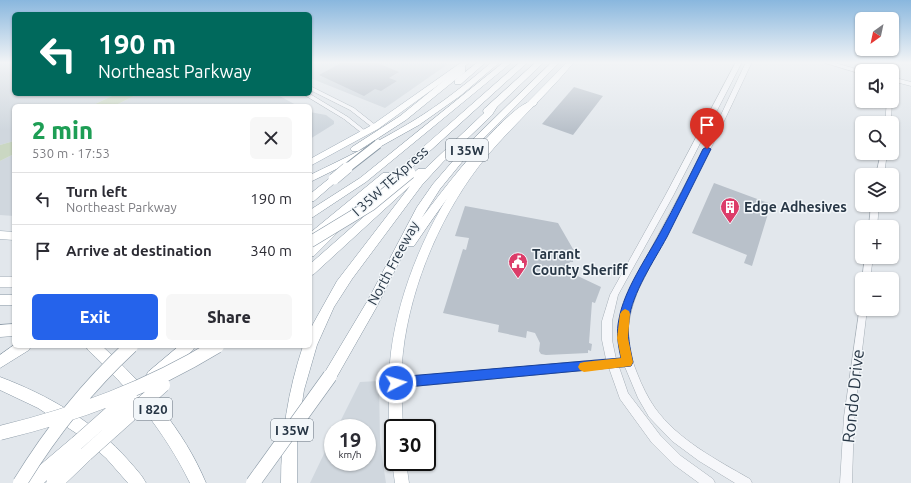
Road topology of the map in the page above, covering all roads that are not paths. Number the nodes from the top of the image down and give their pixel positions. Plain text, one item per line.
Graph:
1 (436, 85) edge
2 (444, 85) edge
3 (454, 85) edge
4 (470, 85) edge
5 (482, 85) edge
6 (491, 85) edge
7 (500, 85) edge
8 (510, 85) edge
9 (516, 85) edge
10 (534, 85) edge
11 (550, 85) edge
12 (727, 85) edge
13 (738, 85) edge
14 (312, 89) edge
15 (309, 96) edge
16 (533, 103) junction
17 (492, 106) junction
18 (375, 127) junction
19 (365, 133) junction
20 (312, 162) edge
21 (685, 164) junction
22 (697, 168) junction
23 (312, 173) edge
24 (312, 178) edge
25 (334, 179) junction
26 (312, 195) edge
27 (312, 197) edge
28 (312, 214) edge
29 (649, 232) junction
30 (0, 235) edge
31 (12, 236) edge
32 (662, 237) junction
33 (312, 239) edge
34 (312, 240) edge
35 (312, 251) edge
36 (398, 254) junction
37 (312, 268) edge
38 (0, 276) edge
39 (0, 282) edge
40 (12, 283) edge
41 (12, 284) edge
42 (0, 300) edge
43 (12, 300) edge
44 (862, 316) edge
45 (12, 330) edge
46 (0, 331) edge
47 (312, 342) edge
48 (21, 348) edge
49 (95, 348) edge
50 (128, 348) edge
51 (186, 348) edge
52 (203, 348) edge
53 (214, 348) edge
54 (310, 348) edge
55 (0, 362) edge
56 (627, 362) junction
57 (613, 364) junction
58 (158, 380) junction
59 (0, 382) edge
60 (396, 383) junction
61 (396, 419) edge
62 (0, 433) edge
63 (82, 448) junction
64 (400, 471) edge
65 (20, 483) edge
66 (32, 483) edge
67 (54, 483) edge
68 (138, 483) edge
69 (198, 483) edge
70 (253, 483) edge
71 (289, 483) edge
72 (402, 483) edge
73 (709, 483) edge
74 (746, 483) edge
75 (846, 483) edge

1 - 18 main road
2 - 23 highway
3 - 25 highway, bridge
4 - 24 highway
5 - 28 highway
6 - 33 highway, I 35W TEXpress
7 - 35 highway, I 35W TEXpress
8 - 34 highway, bridge
9 - 17 highway
10 - 36 highway, North Freeway / I 35W
11 - 16 main road, North Freeway
12 - 21 street
13 - 22 street
14 - 18 street
15 - 19 street
16 - 36 highway
16 - 60 main road, North Freeway
17 - 37 highway
17 - 47 highway
18 - 19 main road
19 - 20 main road
21 - 22 street
21 - 29 street
22 - 32 street
25 - 26 highway
25 - 27 highway
29 - 32 street
29 - 57 street
30 - 31 main road
32 - 56 street
36 - 70 highway, North Freeway / I 35W, bridge
38 - 40 highway
39 - 41 highway, bridge
42 - 43 highway
44 - 75 street, Rondo Drive
45 - 46 highway
48 - 55 highway
49 - 69 highway, I 820
50 - 65 highway, bridge
51 - 58 highway
52 - 58 highway
53 - 62 highway, bridge
54 - 71 highway
56 - 57 street
56 - 74 street
57 - 60 street
57 - 73 street
58 - 63 highway, bridge
59 - 68 highway
60 - 61 main road, North Freeway
63 - 66 highway
63 - 67 highway
64 - 72 main road

